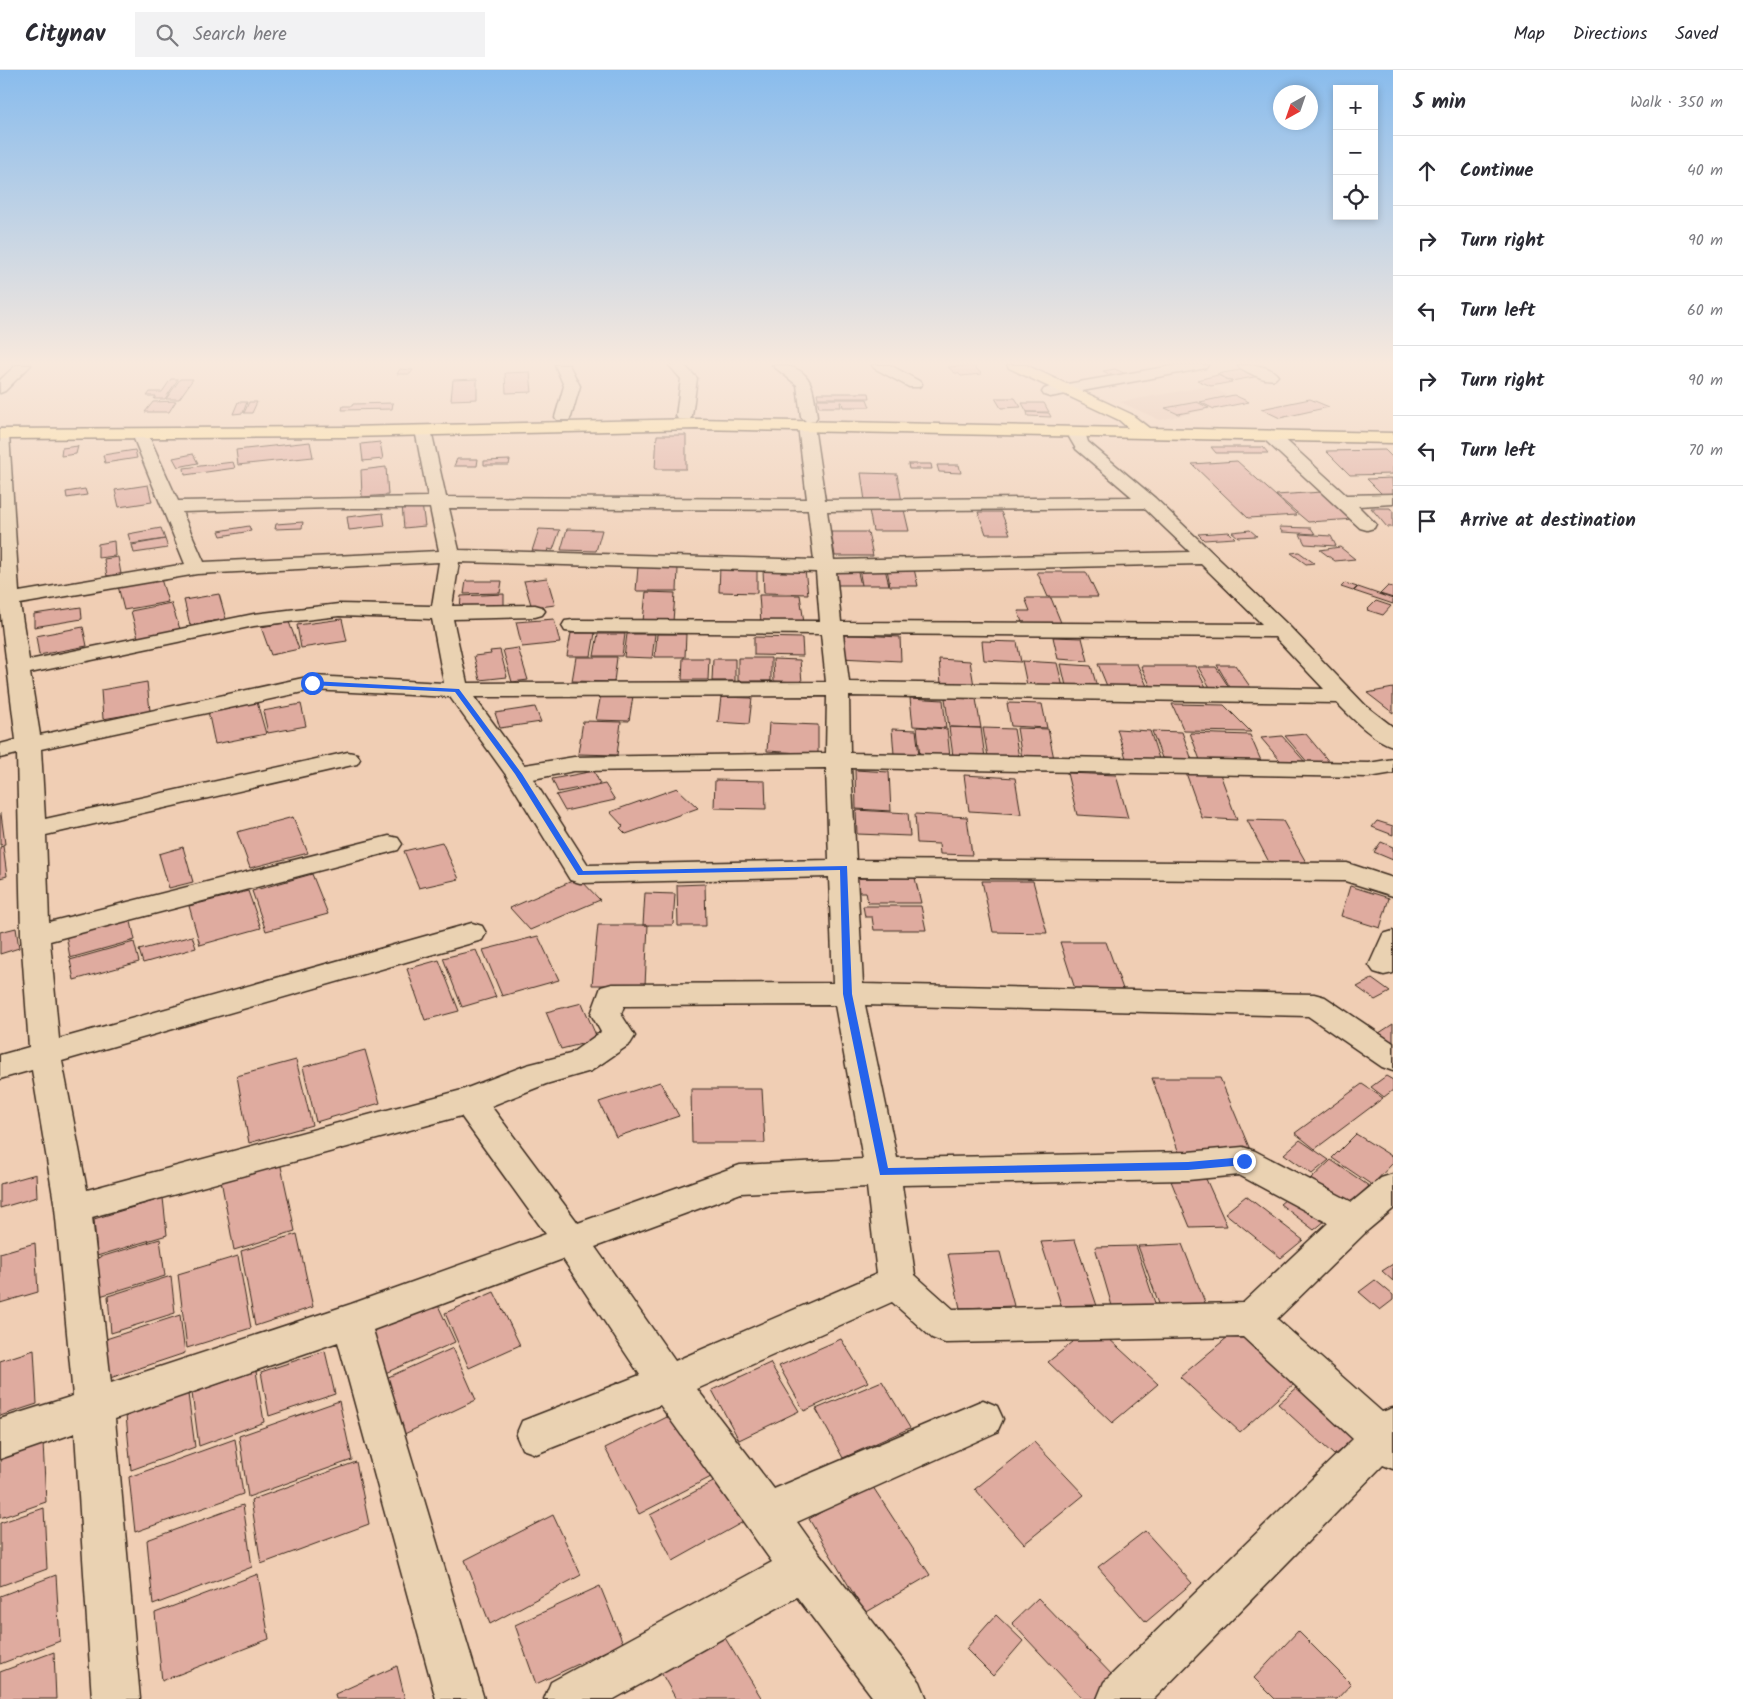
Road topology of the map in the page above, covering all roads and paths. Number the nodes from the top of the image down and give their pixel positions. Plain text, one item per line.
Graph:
1 (0, 441) edge
2 (143, 441) edge
3 (425, 441) edge
4 (809, 441) edge
5 (1080, 441) edge
6 (1276, 441) edge
7 (1393, 499) edge
8 (438, 500) junction
9 (1341, 501) junction
10 (1149, 502) junction
11 (817, 505) junction
12 (171, 507) junction
13 (1367, 524) dead end
14 (450, 556) junction
15 (1205, 558) junction
16 (825, 566) junction
17 (197, 568) junction
18 (4, 600) edge
19 (534, 611) dead end
20 (440, 612) junction
21 (573, 626) dead end
22 (832, 628) junction
23 (1281, 631) junction
24 (19, 669) junction
25 (838, 689) junction
26 (457, 690) junction
27 (1344, 696) junction
28 (1393, 739) edge
29 (15, 748) edge
30 (348, 759) dead end
31 (838, 760) junction
32 (1393, 766) edge
33 (518, 774) junction
34 (33, 830) junction
35 (389, 844) dead end
36 (844, 868) junction
37 (1393, 887) edge
38 (472, 933) dead end
39 (35, 935) junction
40 (848, 994) junction
41 (45, 1055) junction
42 (1393, 1059) edge
43 (0, 1067) edge
44 (469, 1101) junction
45 (883, 1172) junction
46 (1393, 1188) edge
47 (73, 1208) junction
48 (1354, 1220) junction
49 (570, 1240) junction
50 (897, 1283) junction
51 (1251, 1320) junction
52 (351, 1321) junction
53 (668, 1383) junction
54 (94, 1409) junction
55 (983, 1419) dead end
56 (536, 1435) dead end
57 (1389, 1438) edge
58 (0, 1439) edge
59 (766, 1514) junction
60 (803, 1569) junction
61 (116, 1699) edge
62 (460, 1699) edge
63 (568, 1699) edge
64 (903, 1699) edge
65 (1122, 1699) edge

1 - 18 street
2 - 12 street
3 - 8 street
4 - 11 street
5 - 10 street
6 - 9 street
7 - 9 street
8 - 11 street
8 - 12 street
8 - 14 street
9 - 13 street
10 - 11 street
10 - 15 street
11 - 16 street
12 - 17 street
14 - 16 street
14 - 17 street
14 - 20 street
15 - 16 street
15 - 23 street
16 - 22 street
17 - 18 street
18 - 24 street
19 - 20 street
20 - 24 street
20 - 26 street
21 - 22 street
22 - 23 street
22 - 25 street
23 - 27 street
24 - 29 street
25 - 26 street
25 - 27 street
25 - 31 street
26 - 29 street
26 - 33 street
27 - 28 street
29 - 34 street
30 - 34 street
31 - 32 street
31 - 33 street
31 - 36 street
33 - 36 street
34 - 39 street
35 - 39 street
36 - 37 street
36 - 40 street
38 - 41 street
39 - 41 street
40 - 42 street
40 - 44 street
40 - 45 street
41 - 43 street
41 - 47 street
44 - 47 street
44 - 49 street
45 - 48 street
45 - 49 street
45 - 50 street
46 - 48 street
47 - 54 street
48 - 51 street
49 - 52 street
49 - 53 street
50 - 51 street
50 - 53 street
51 - 57 street
52 - 54 street
52 - 62 street
53 - 56 street
53 - 59 street
54 - 58 street
54 - 61 street
55 - 59 street
57 - 65 street
59 - 60 street
60 - 63 street
60 - 64 street

